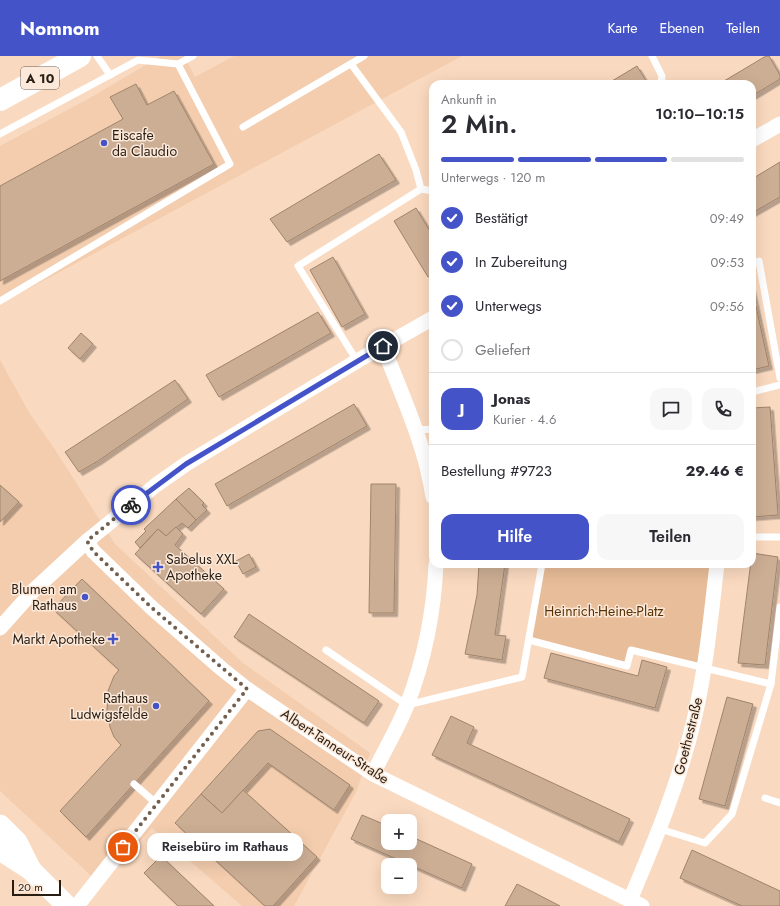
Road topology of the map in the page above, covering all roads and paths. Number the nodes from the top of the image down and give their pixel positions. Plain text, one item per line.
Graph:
1 (80, 56) edge
2 (97, 56) edge
3 (193, 56) edge
4 (364, 56) edge
5 (652, 56) edge
6 (178, 64) junction
7 (351, 64) junction
8 (110, 75) junction
9 (662, 80) edge
10 (0, 100) edge
11 (780, 124) edge
12 (243, 127) dead end
13 (0, 134) edge
14 (756, 138) edge
15 (421, 189) junction
16 (429, 190) edge
17 (756, 262) edge
18 (0, 301) edge
19 (429, 320) edge
20 (383, 346) junction
21 (357, 361) junction
22 (780, 378) edge
23 (780, 385) edge
24 (756, 391) edge
25 (429, 429) edge
26 (417, 430) junction
27 (429, 468) edge
28 (756, 537) edge
29 (780, 537) edge
30 (87, 541) junction
31 (436, 568) edge
32 (541, 568) edge
33 (716, 568) edge
34 (780, 608) edge
35 (0, 628) edge
36 (529, 640) junction
37 (326, 650) dead end
38 (703, 668) junction
39 (771, 684) junction
40 (247, 689) junction
41 (407, 705) junction
42 (373, 774) junction
43 (134, 784) dead end
44 (765, 798) dead end
45 (780, 803) edge
46 (157, 804) junction
47 (0, 825) edge
48 (660, 829) junction
49 (0, 850) edge
50 (32, 870) junction
51 (636, 903) edge
52 (67, 906) edge
53 (77, 906) edge

1 - 10 highway, A 10
2 - 8 lane
3 - 6 lane
4 - 7 lane
5 - 9 lane
6 - 8 lane
6 - 18 lane
7 - 12 lane
7 - 15 lane
8 - 13 lane
11 - 14 street
15 - 16 lane
15 - 21 lane
17 - 22 lane
19 - 20 street
20 - 21 street
20 - 26 street
21 - 30 street
23 - 24 lane
25 - 26 lane
26 - 27 street
28 - 29 lane
30 - 35 street
30 - 40 street, Albert-Tanneur-Straße
31 - 41 street
32 - 36 lane
33 - 38 street, Goethestraße
34 - 39 lane
36 - 38 lane
36 - 41 lane
37 - 41 lane
38 - 39 lane
38 - 48 street, Goethestraße
39 - 48 lane
40 - 42 street, Albert-Tanneur-Straße
40 - 46 street
41 - 42 street
42 - 51 street, Albert-Tanneur-Straße
43 - 46 lane
44 - 45 lane
46 - 53 street
47 - 50 main road
48 - 51 street, Goethestraße
49 - 50 main road
50 - 52 main road

